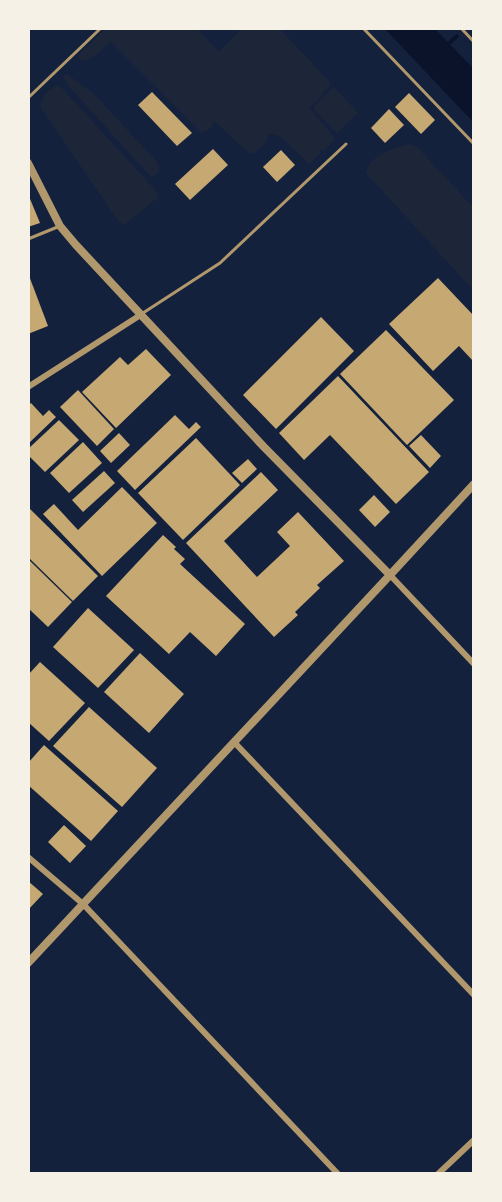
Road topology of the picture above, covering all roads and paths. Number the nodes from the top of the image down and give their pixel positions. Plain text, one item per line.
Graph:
1 (101, 28) edge
2 (363, 28) edge
3 (461, 28) edge
4 (474, 42) edge
5 (28, 98) edge
6 (346, 144) dead end
7 (474, 144) edge
8 (28, 163) edge
9 (60, 226) junction
10 (28, 238) edge
11 (142, 314) junction
12 (28, 387) edge
13 (474, 484) edge
14 (390, 575) junction
15 (474, 664) edge
16 (234, 742) junction
17 (28, 857) edge
18 (83, 904) junction
19 (28, 963) edge
20 (474, 995) edge
21 (474, 1140) edge
22 (338, 1173) edge
23 (438, 1173) edge

1 - 5 lane
2 - 7 lane
3 - 4 lane
6 - 11 lane
8 - 9 street
9 - 10 lane
9 - 11 street
11 - 12 street
11 - 14 street
13 - 14 street
14 - 15 street
14 - 16 street
16 - 18 street
16 - 20 street
17 - 18 street
18 - 19 street
18 - 22 street
21 - 23 street

